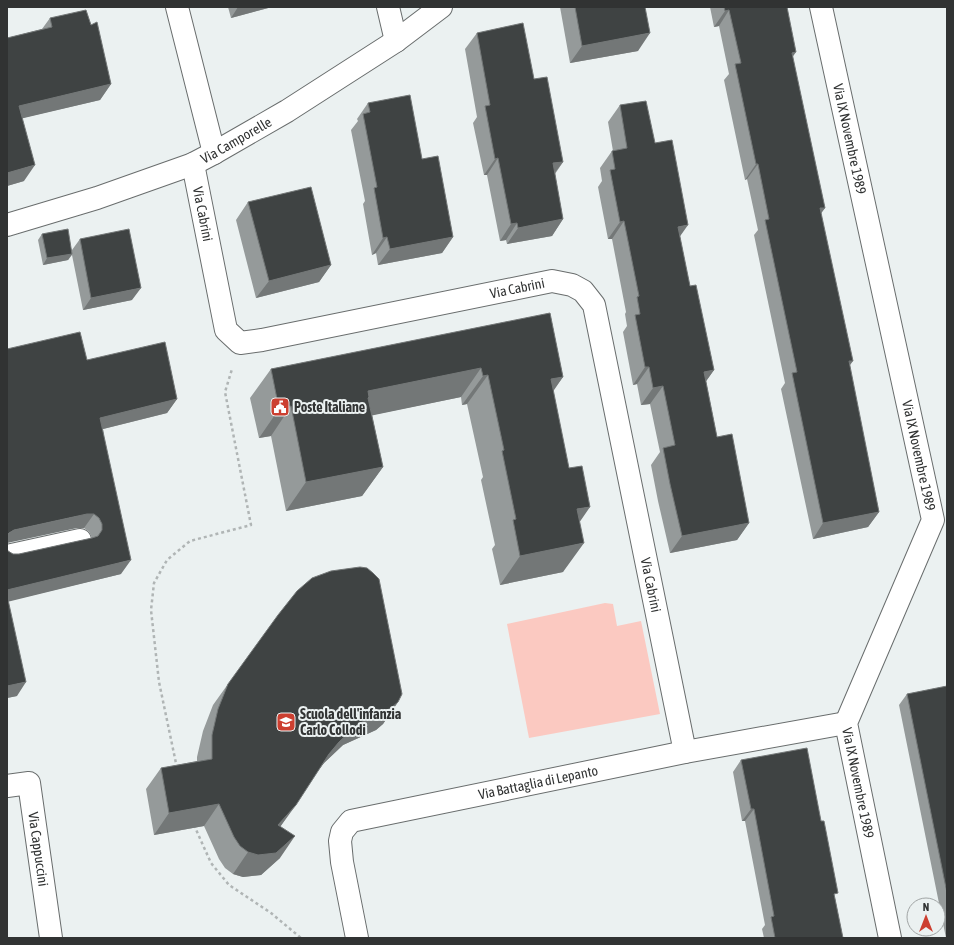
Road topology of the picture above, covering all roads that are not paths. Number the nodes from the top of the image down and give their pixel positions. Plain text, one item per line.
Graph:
1 (177, 7) edge
2 (388, 7) edge
3 (441, 7) edge
4 (821, 7) edge
5 (396, 41) junction
6 (214, 153) junction
7 (193, 164) junction
8 (7, 225) edge
9 (80, 540) edge
10 (7, 556) edge
11 (846, 724) junction
12 (685, 752) junction
13 (7, 786) edge
14 (51, 938) edge
15 (357, 938) edge
16 (890, 938) edge

1 - 6 street
2 - 5 street
3 - 5 street, Via Camporelle
4 - 11 street, Via IX Novembre 1989
5 - 6 street, Via Camporelle
6 - 7 street, Via Camporelle
7 - 8 street, Via Camporelle
7 - 12 street, Via Cabrini
9 - 10 street
11 - 12 street, Via Battaglia di Lepanto
11 - 16 street, Via IX Novembre 1989
12 - 15 street, Via Battaglia di Lepanto
13 - 14 street, Via Cappuccini

